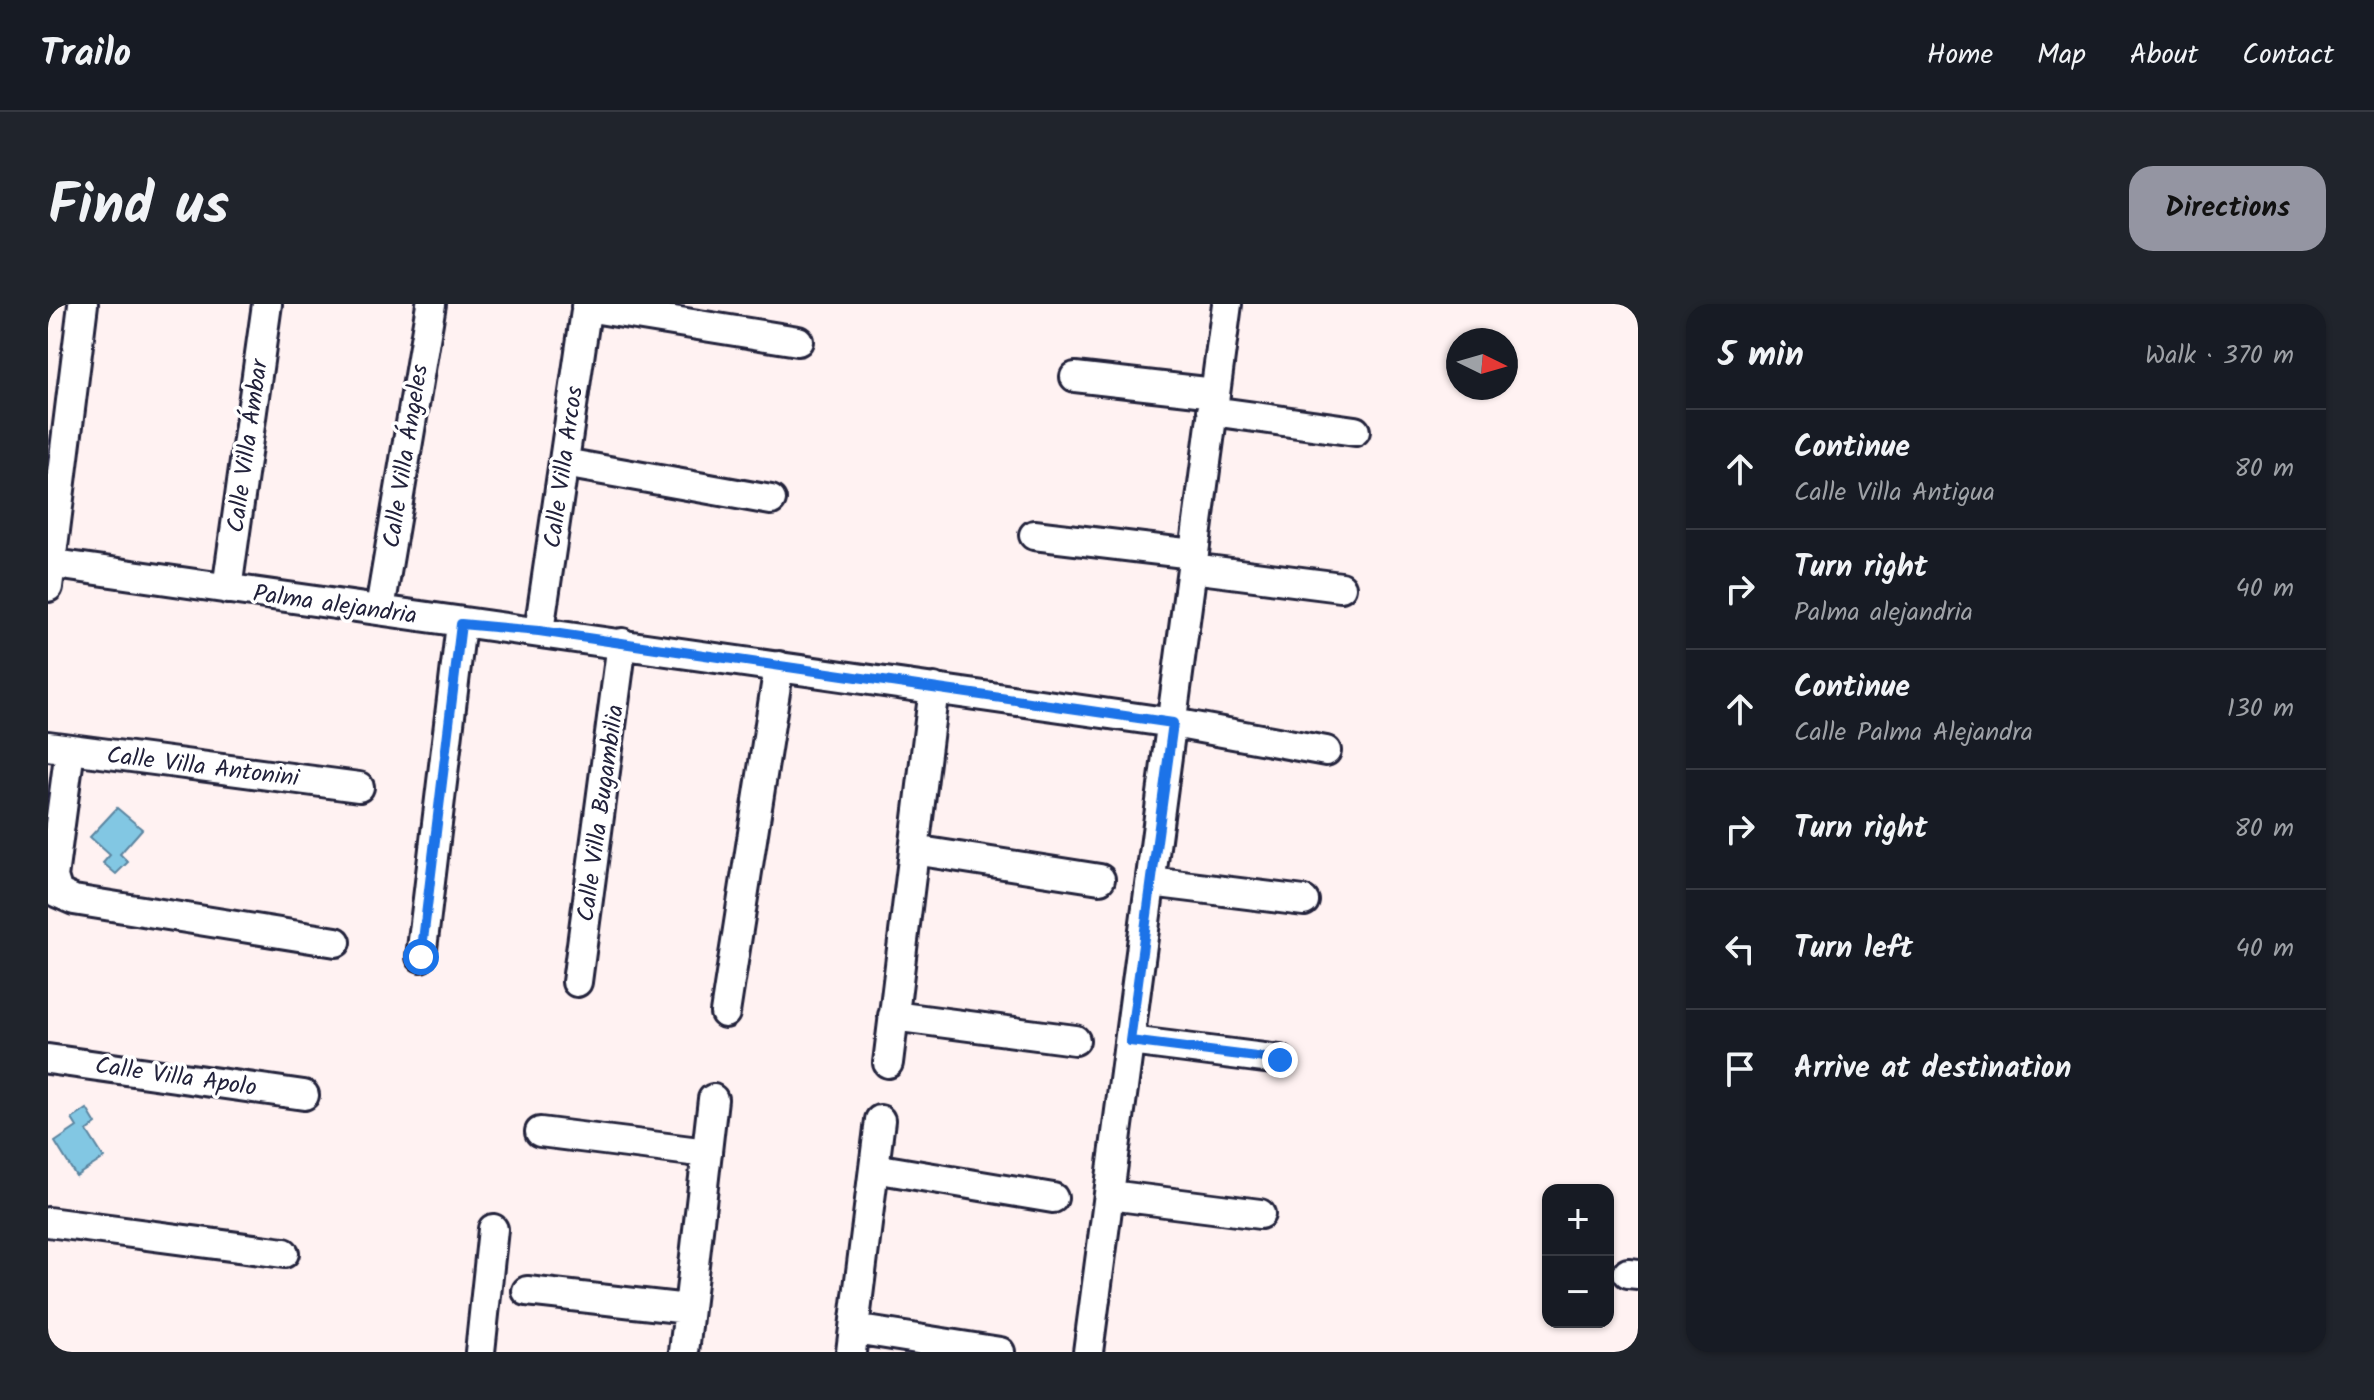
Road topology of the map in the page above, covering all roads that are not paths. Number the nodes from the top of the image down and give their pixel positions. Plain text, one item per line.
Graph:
1 (83, 304) edge
2 (267, 304) edge
3 (431, 304) edge
4 (1227, 304) edge
5 (587, 306) edge
6 (798, 341) dead end
7 (1075, 377) dead end
8 (1214, 402) junction
9 (1355, 431) dead end
10 (564, 463) junction
11 (771, 500) dead end
12 (1034, 535) dead end
13 (1192, 561) junction
14 (49, 571) edge
15 (1341, 587) dead end
16 (227, 589) junction
17 (380, 609) junction
18 (461, 624) junction
19 (539, 631) junction
20 (622, 643) junction
21 (779, 666) junction
22 (934, 688) junction
23 (1173, 723) junction
24 (59, 747) edge
25 (1326, 751) dead end
26 (359, 787) dead end
27 (914, 850) junction
28 (1100, 879) dead end
29 (1151, 882) junction
30 (1304, 901) dead end
31 (336, 942) dead end
32 (421, 957) dead end
33 (577, 982) dead end
34 (725, 1013) dead end
35 (893, 1016) junction
36 (1075, 1040) dead end
37 (1130, 1041) junction
38 (48, 1059) edge
39 (1280, 1060) dead end
40 (888, 1063) dead end
41 (304, 1095) dead end
42 (713, 1099) dead end
43 (880, 1120) dead end
44 (540, 1132) dead end
45 (707, 1153) junction
46 (874, 1168) junction
47 (1110, 1195) junction
48 (1053, 1198) dead end
49 (1260, 1214) dead end
50 (48, 1222) edge
51 (493, 1229) dead end
52 (284, 1253) dead end
53 (527, 1291) dead end
54 (688, 1309) junction
55 (852, 1340) edge
56 (480, 1352) edge
57 (684, 1352) edge
58 (1000, 1352) edge
59 (1088, 1352) edge

1 - 14 street
2 - 16 street, Calle Villa Ámbar
3 - 17 street, Calle Villa Ángeles
4 - 8 street
5 - 6 street
5 - 10 street, Calle Villa Arcos
7 - 8 street
8 - 9 street
8 - 13 street
10 - 11 street
10 - 19 street, Calle Villa Arcos
12 - 13 street
13 - 15 street
13 - 23 street
14 - 16 street, Palma alejandria
16 - 17 street, Palma alejandria
17 - 18 street, Palma alejandria
18 - 19 street, Palma alejandria
18 - 32 street
19 - 20 street, Palma alejandria
20 - 21 street, Palma alejandria
20 - 33 street, Calle Villa Bugambilia
21 - 22 street, Palma alejandria
21 - 34 street
22 - 23 street, Palma alejandria
22 - 27 street
23 - 25 street, Palma alejandria
23 - 29 street
24 - 26 street, Calle Villa Antonini
24 - 31 street
27 - 28 street
27 - 35 street
29 - 30 street
29 - 37 street
35 - 36 street
35 - 40 street
37 - 39 street
37 - 47 street
38 - 41 street, Calle Villa Apolo
42 - 45 street
43 - 46 street
44 - 45 street
45 - 54 street
46 - 48 street
46 - 55 street
47 - 49 street
47 - 59 street
50 - 52 street
51 - 56 street
53 - 54 street
54 - 57 street
55 - 58 street

